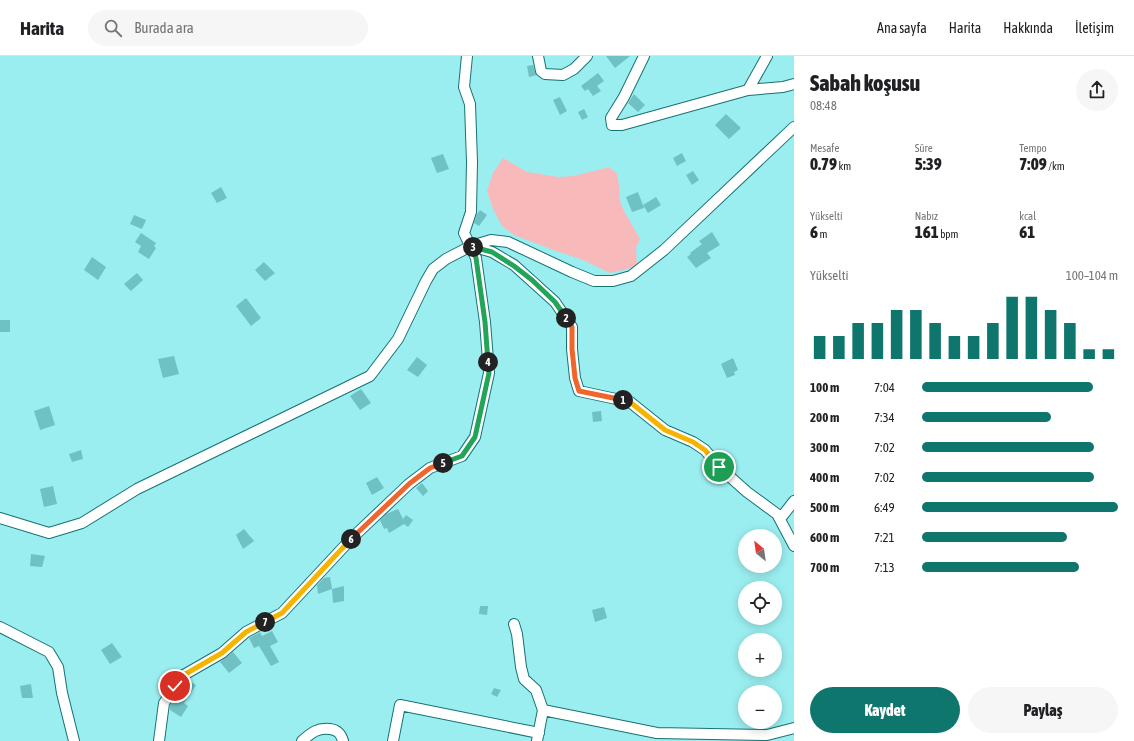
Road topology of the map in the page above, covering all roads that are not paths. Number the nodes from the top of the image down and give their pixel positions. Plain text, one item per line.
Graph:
1 (467, 56) edge
2 (538, 56) edge
3 (587, 56) edge
4 (644, 56) edge
5 (766, 56) edge
6 (794, 84) edge
7 (748, 90) junction
8 (794, 127) edge
9 (471, 246) junction
10 (794, 501) edge
11 (0, 518) edge
12 (780, 519) junction
13 (794, 546) edge
14 (514, 624) dead end
15 (0, 627) edge
16 (543, 710) junction
17 (794, 728) edge
18 (538, 737) edge
19 (657, 737) edge
20 (74, 741) edge
21 (159, 741) edge
22 (302, 741) edge
23 (343, 741) edge
24 (393, 741) edge

1 - 9 street
2 - 3 street
4 - 7 street
5 - 7 street
6 - 7 street
8 - 9 street
9 - 11 street
9 - 12 street
9 - 21 street
10 - 12 street
12 - 13 street
14 - 16 street
15 - 20 street
16 - 18 street
16 - 19 street
17 - 19 street
18 - 24 street
22 - 23 street

